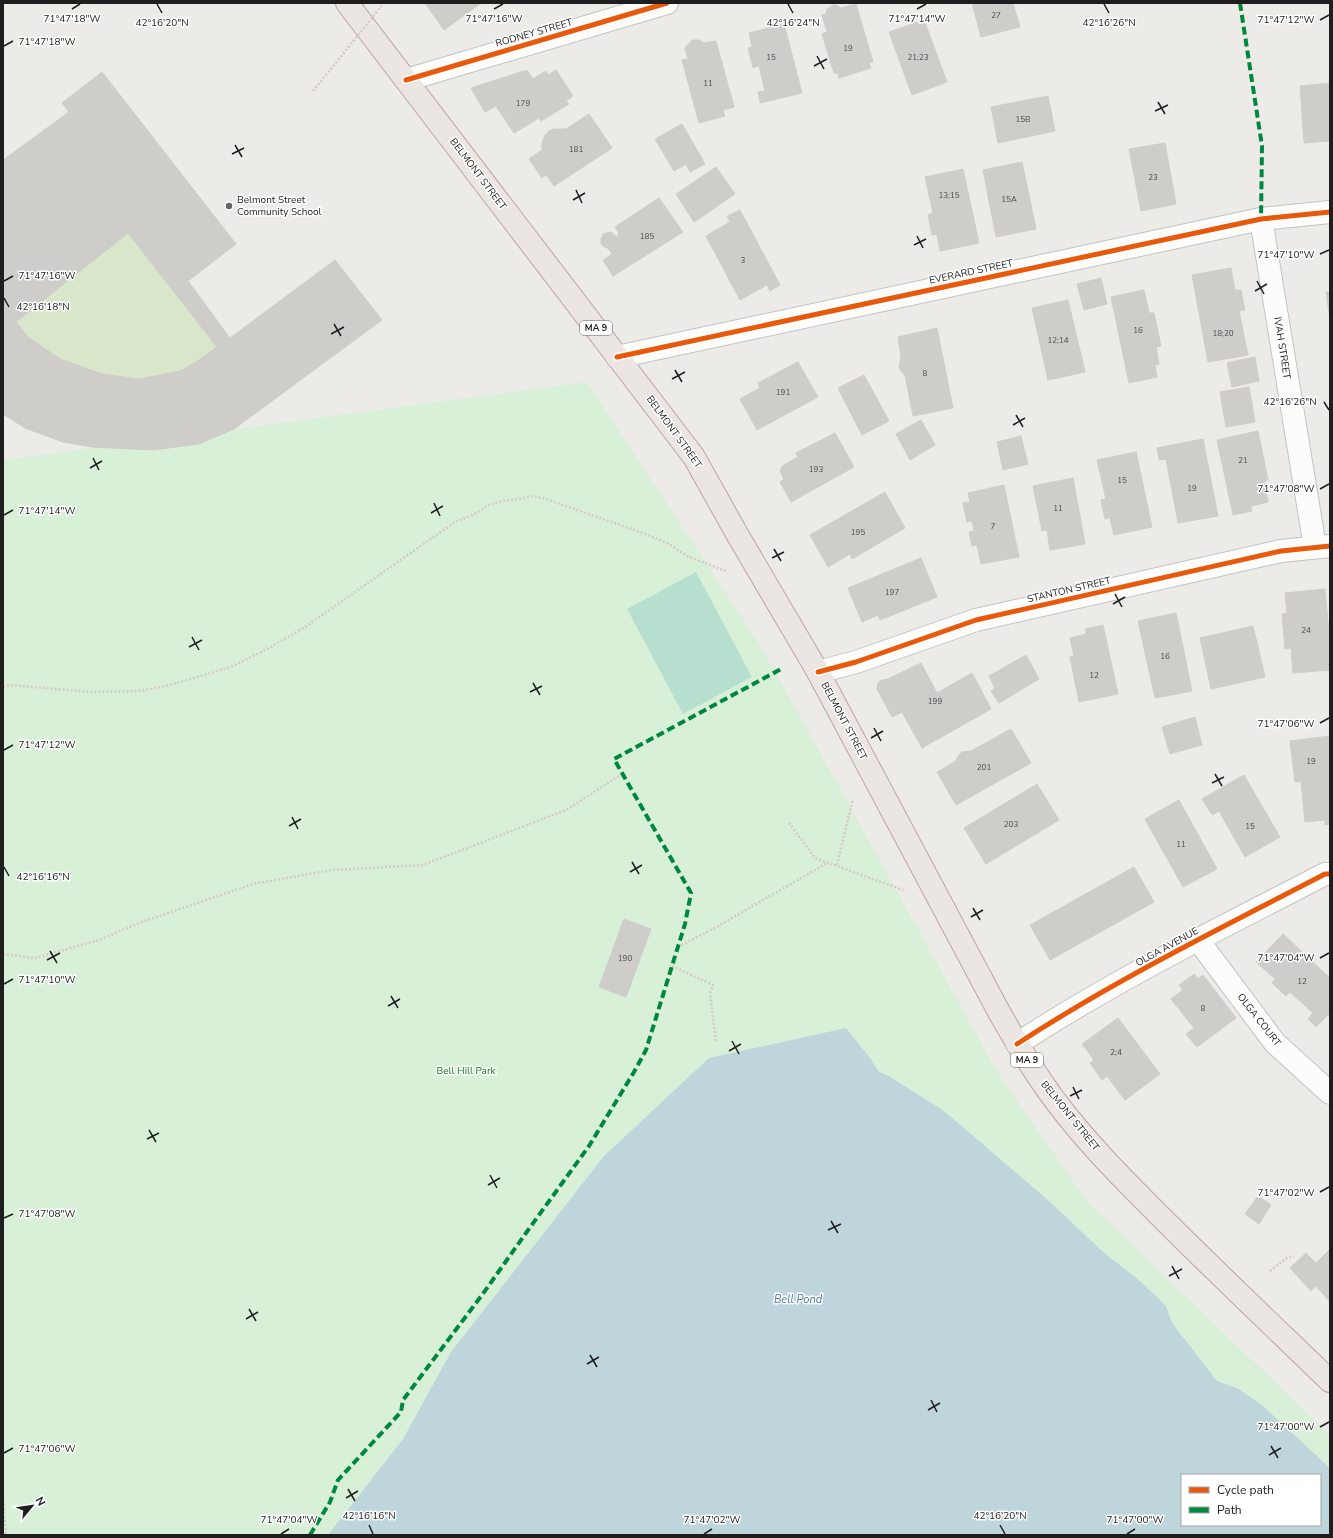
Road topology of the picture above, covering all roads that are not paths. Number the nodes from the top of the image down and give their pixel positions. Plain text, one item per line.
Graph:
1 (347, 3) edge
2 (667, 3) edge
3 (406, 80) junction
4 (1330, 212) edge
5 (1261, 219) junction
6 (617, 357) junction
7 (1322, 547) edge
8 (818, 672) junction
9 (1330, 874) edge
10 (1198, 940) junction
11 (1017, 1044) junction
12 (1330, 1093) edge
13 (1330, 1381) edge

1 - 3 highway, BELMONT STREET / MA 9
2 - 3 street, RODNEY STREET
3 - 6 highway, BELMONT STREET / MA 9
4 - 5 street, EVERARD STREET
5 - 6 street, EVERARD STREET
5 - 7 street, IVAH STREET
6 - 8 highway, BELMONT STREET / MA 9
7 - 8 street, STANTON STREET
8 - 11 highway, BELMONT STREET / MA 9
9 - 10 street, OLGA AVENUE
10 - 11 street, OLGA AVENUE
10 - 12 street, OLGA COURT
11 - 13 highway, BELMONT STREET / MA 9

